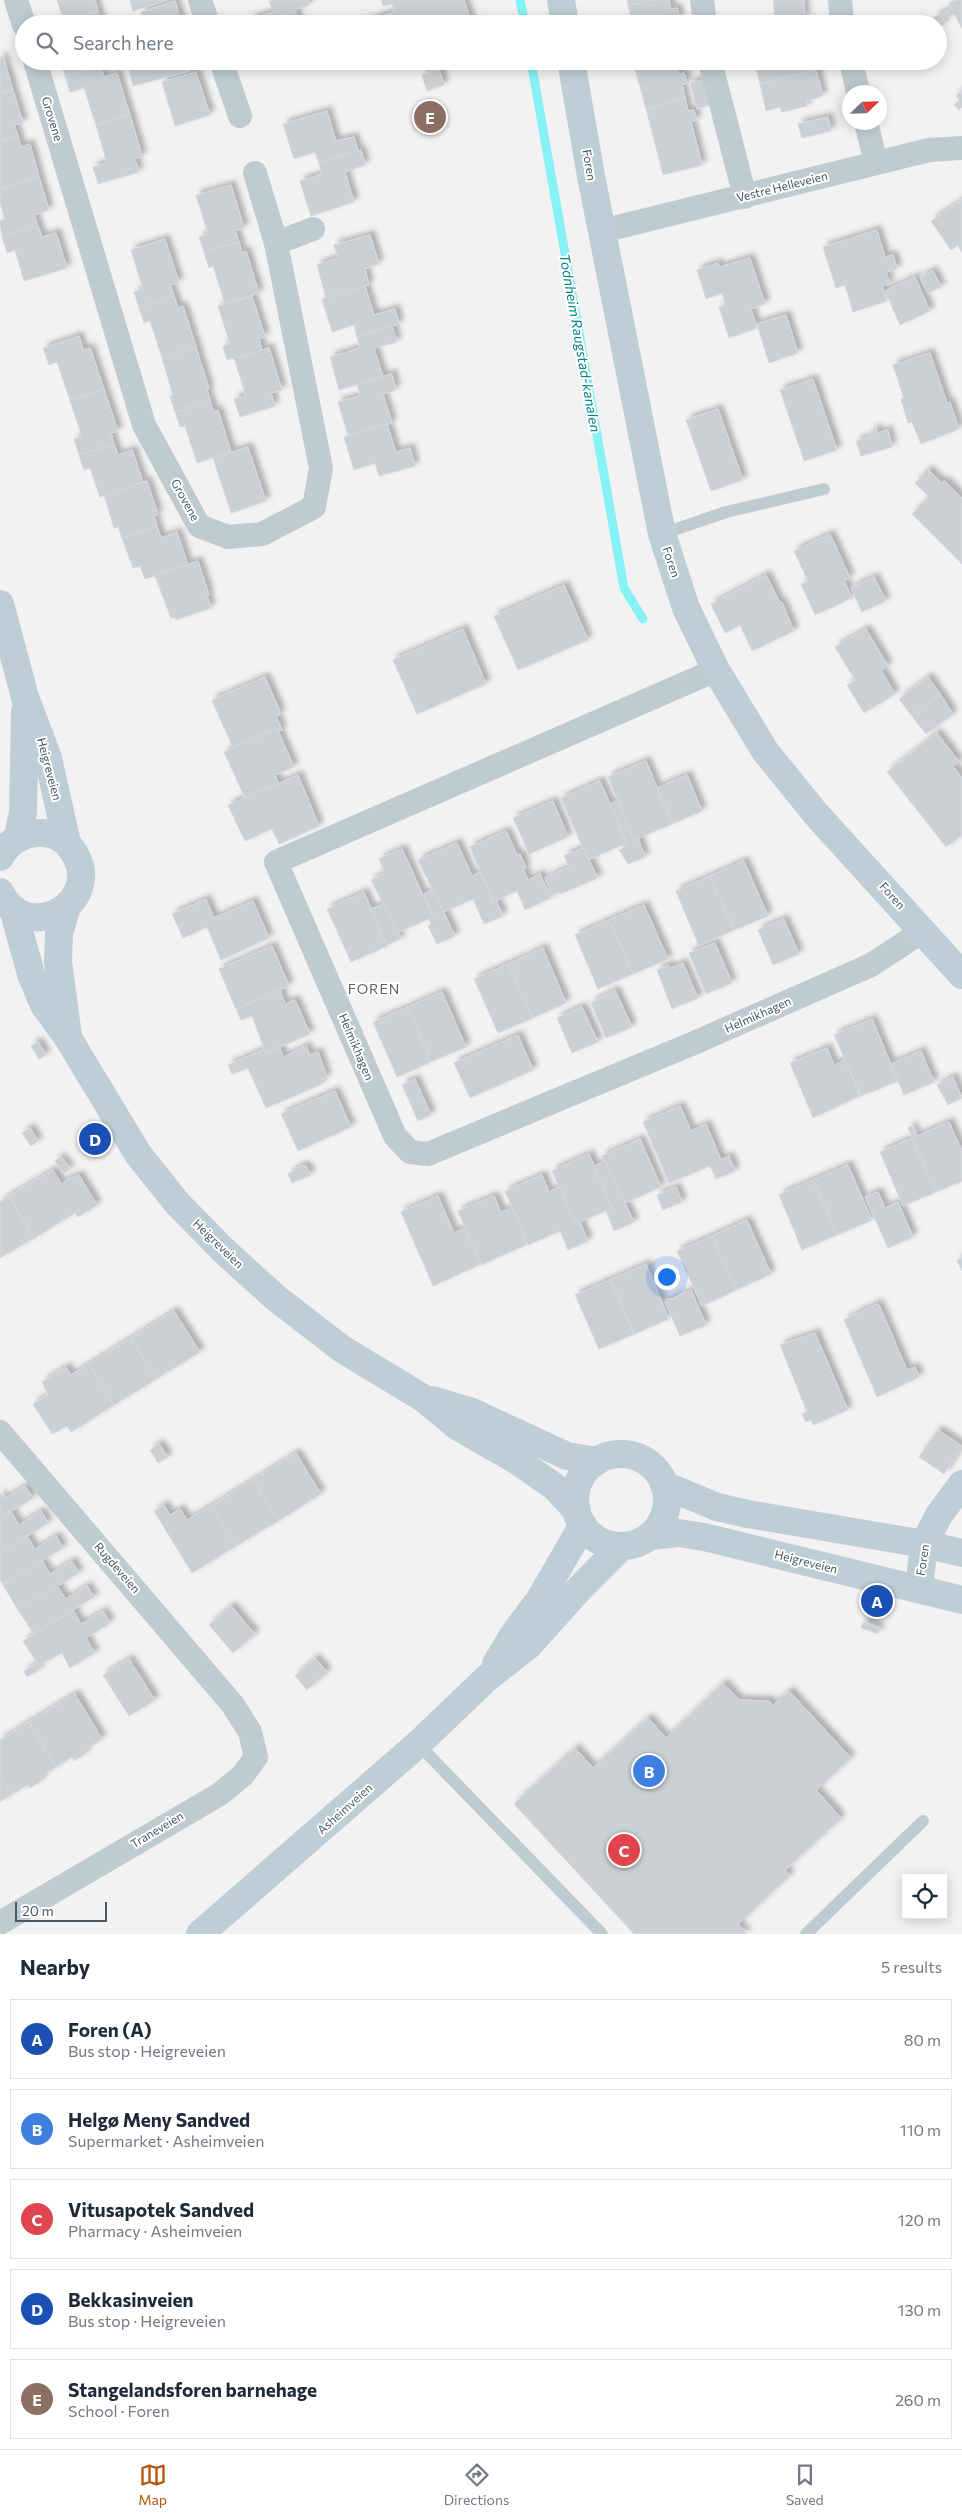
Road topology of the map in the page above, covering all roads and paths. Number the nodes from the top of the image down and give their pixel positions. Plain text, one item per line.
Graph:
1 (16, 0) edge
2 (200, 0) edge
3 (560, 0) edge
4 (702, 0) edge
5 (840, 0) edge
6 (21, 15) edge
7 (205, 15) edge
8 (563, 15) edge
9 (704, 15) edge
10 (841, 15) edge
11 (37, 70) edge
12 (224, 70) edge
13 (573, 70) edge
14 (712, 70) edge
15 (853, 70) edge
16 (856, 85) edge
17 (240, 116) dead end
18 (868, 130) edge
19 (962, 148) edge
20 (876, 163) junction
21 (255, 173) dead end
22 (745, 197) junction
23 (312, 229) dead end
24 (602, 231) junction
25 (276, 243) junction
26 (824, 489) dead end
27 (662, 534) junction
28 (0, 604) edge
29 (716, 670) junction
30 (25, 697) junction
31 (67, 843) junction
32 (8, 844) edge
33 (4, 899) edge
34 (67, 906) junction
35 (923, 931) junction
36 (962, 975) edge
37 (68, 1038) junction
38 (423, 1398) junction
39 (0, 1432) edge
40 (597, 1461) junction
41 (962, 1484) edge
42 (664, 1485) junction
43 (580, 1518) junction
44 (650, 1536) junction
45 (924, 1544) junction
46 (622, 1546) junction
47 (961, 1552) edge
48 (919, 1588) junction
49 (962, 1600) edge
50 (487, 1678) junction
51 (233, 1705) joint
52 (418, 1744) junction
53 (923, 1821) dead end
54 (0, 1923) edge
55 (200, 1934) edge
56 (602, 1934) edge
57 (806, 1934) edge

1 - 6 street
2 - 7 street
3 - 8 main road
4 - 9 street
5 - 10 street
11 - 25 street, Grovene
12 - 17 street
13 - 24 main road, Foren
14 - 22 street
15 - 16 street
18 - 20 street
19 - 20 street, Vestre Helleveien
20 - 22 street, Vestre Helleveien
21 - 25 street, Grovene
22 - 24 street, Vestre Helleveien
23 - 25 street
24 - 27 main road, Foren
26 - 27 lane
27 - 29 main road, Foren
28 - 30 main road, Heigreveien
29 - 35 main road, Foren
29 - 35 street, Helmikhagen
30 - 31 main road, Heigreveien
30 - 32 main road, Heigreveien
31 - 32 main road, Heigreveien
31 - 34 main road, Heigreveien
33 - 34 main road, Heigreveien
33 - 37 main road, Heigreveien
34 - 37 main road, Heigreveien
35 - 36 main road, Foren
37 - 38 main road, Heigreveien
38 - 40 main road, Heigreveien
38 - 43 main road, Heigreveien
39 - 51 street, Rugdeveien
40 - 42 main road
40 - 43 main road
41 - 45 main road, Foren
42 - 44 main road
42 - 45 main road
43 - 46 main road
43 - 50 main road, Asheimveien
44 - 46 main road
44 - 48 main road, Heigreveien
45 - 47 main road
45 - 48 main road, Foren
46 - 50 main road, Asheimveien
47 - 48 main road, Foren
48 - 49 main road, Heigreveien
50 - 52 main road, Asheimveien
51 - 54 street, Traneveien
52 - 55 main road, Asheimveien
52 - 56 lane
53 - 57 lane

